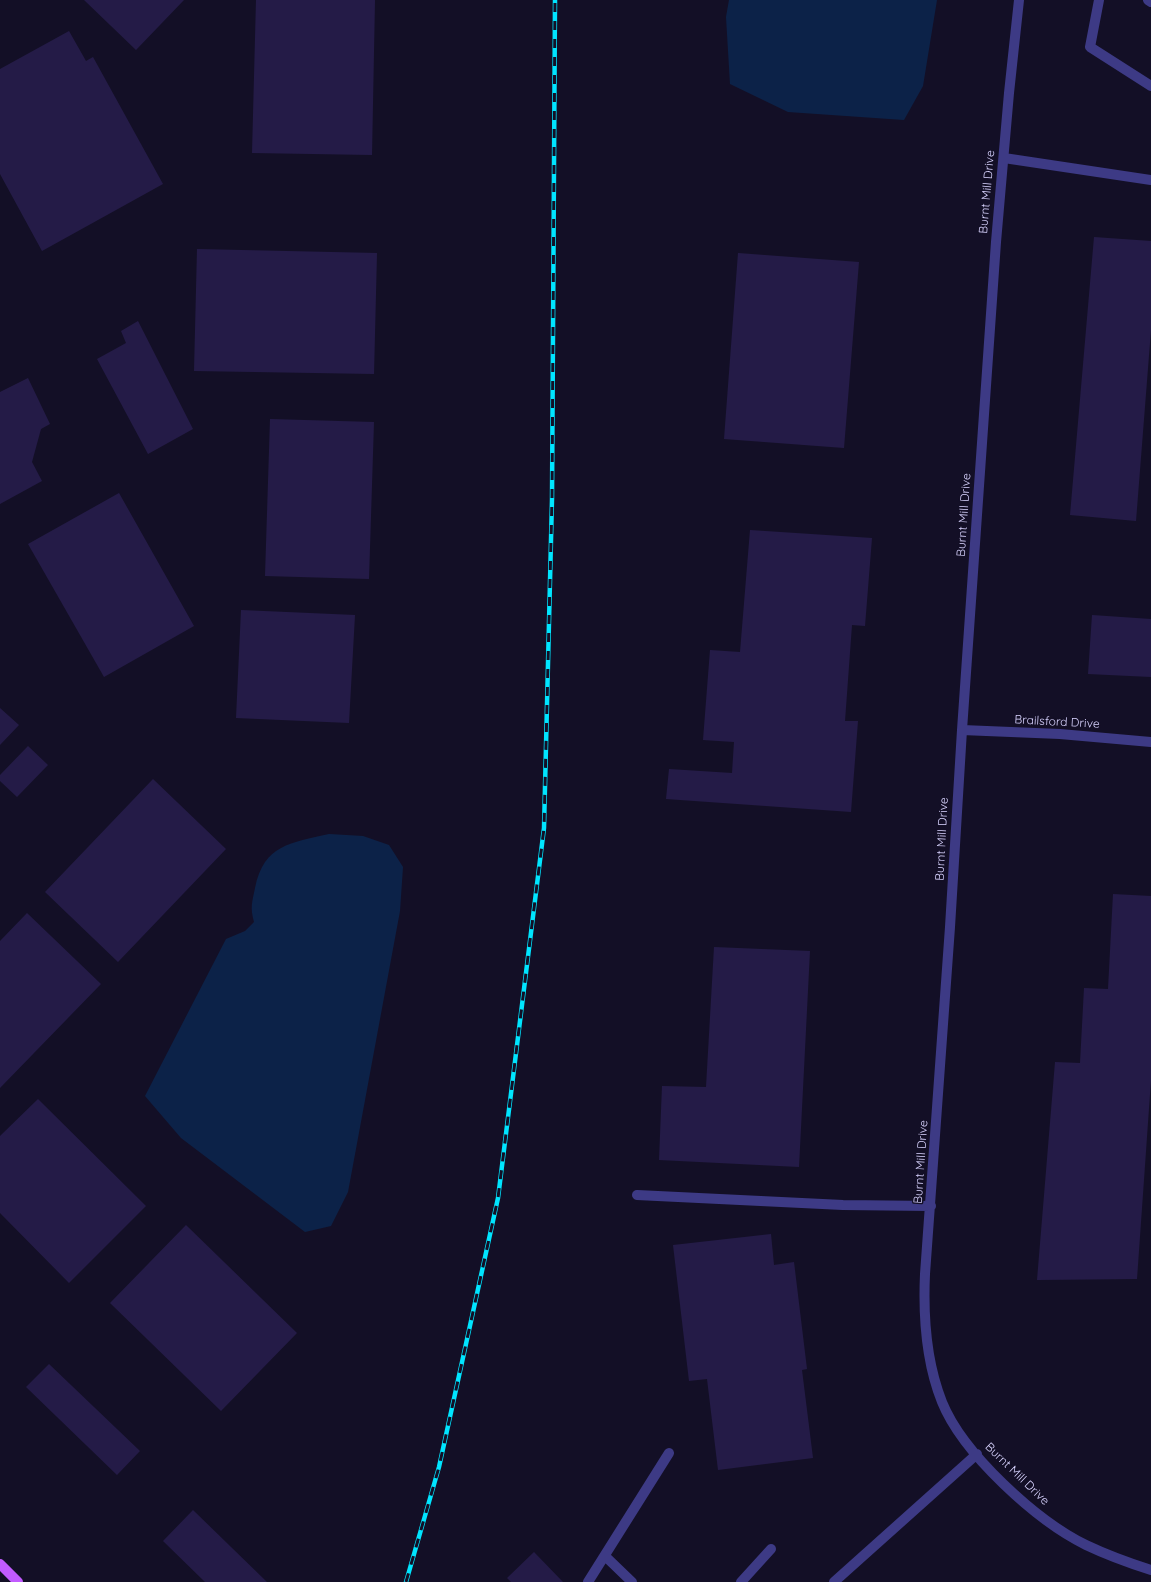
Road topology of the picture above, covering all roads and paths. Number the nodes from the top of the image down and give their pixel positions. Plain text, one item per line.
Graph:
1 (1019, 0) edge
2 (1099, 0) edge
3 (1148, 0) edge
4 (1151, 2) edge
5 (1151, 86) edge
6 (1004, 158) junction
7 (1151, 180) edge
8 (962, 730) junction
9 (1151, 742) edge
10 (637, 1195) dead end
11 (931, 1206) junction
12 (668, 1454) dead end
13 (977, 1454) junction
14 (771, 1549) dead end
15 (605, 1556) junction
16 (0, 1564) edge
17 (1151, 1570) edge
18 (18, 1582) edge
19 (588, 1582) edge
20 (632, 1582) edge
21 (741, 1582) edge
22 (834, 1582) edge

1 - 6 street, Burnt Mill Drive
2 - 5 street
3 - 4 street
6 - 7 street
6 - 8 street, Burnt Mill Drive
8 - 9 street, Brailsford Drive
8 - 11 street, Burnt Mill Drive
10 - 11 street
11 - 13 street, Burnt Mill Drive
12 - 15 street
13 - 17 street, Burnt Mill Drive
13 - 22 street
14 - 21 street
15 - 19 street
15 - 20 street
16 - 18 main road

